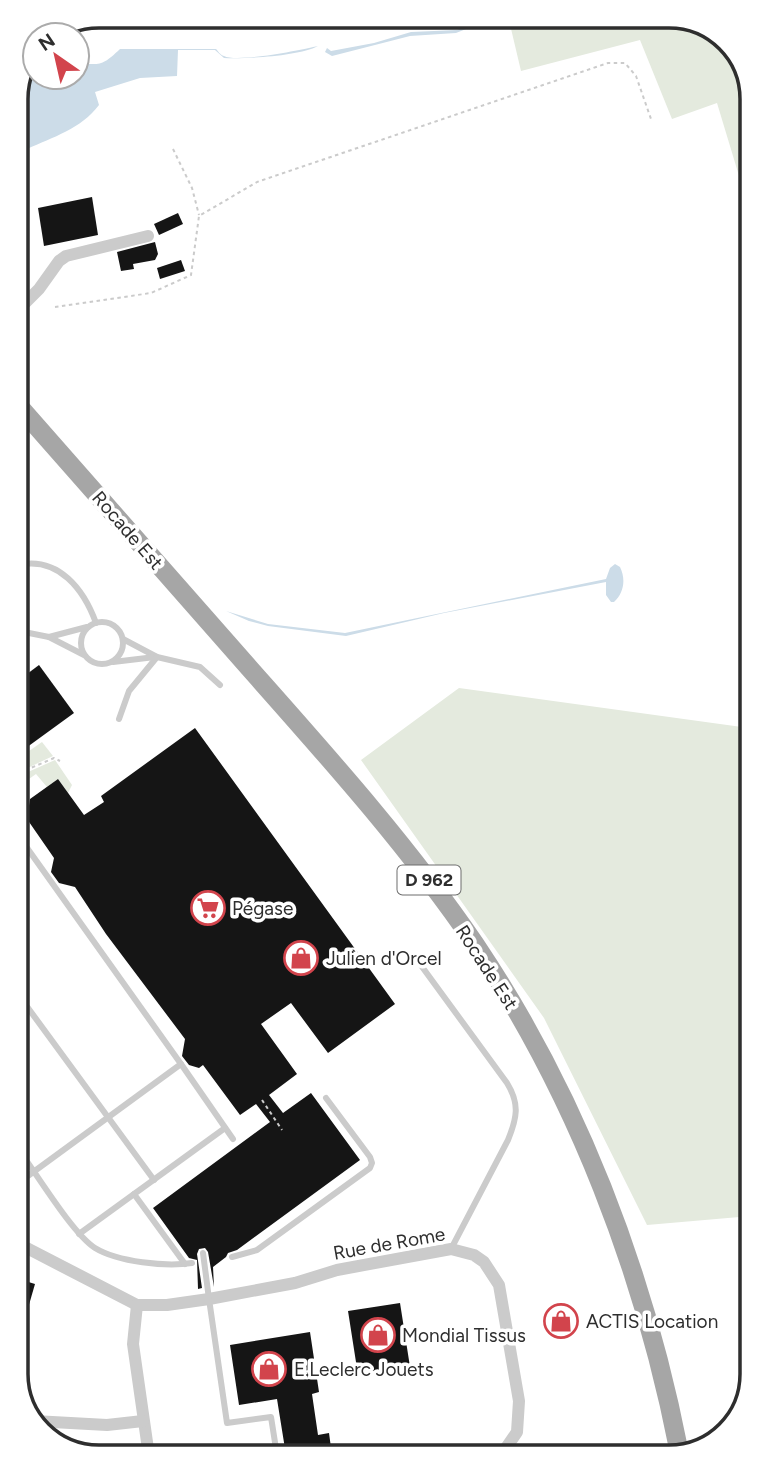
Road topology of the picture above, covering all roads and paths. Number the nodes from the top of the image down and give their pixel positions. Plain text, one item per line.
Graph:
1 (651, 119) dead end
2 (173, 149) dead end
3 (199, 216) junction
4 (148, 236) dead end
5 (28, 299) edge
6 (55, 307) dead end
7 (28, 416) edge
8 (28, 564) edge
9 (96, 623) junction
10 (88, 627) junction
11 (28, 633) edge
12 (49, 637) junction
13 (123, 639) junction
14 (84, 655) junction
15 (157, 657) junction
16 (111, 663) junction
17 (220, 685) dead end
18 (119, 719) dead end
19 (60, 761) dead end
20 (28, 770) edge
21 (28, 851) edge
22 (420, 964) dead end
23 (28, 1008) edge
24 (181, 1064) junction
25 (326, 1098) dead end
26 (262, 1100) dead end
27 (108, 1117) junction
28 (226, 1128) junction
29 (282, 1129) dead end
30 (233, 1139) dead end
31 (28, 1163) edge
32 (34, 1171) junction
33 (28, 1176) edge
34 (154, 1180) junction
35 (134, 1194) junction
36 (79, 1234) junction
37 (28, 1248) edge
38 (451, 1249) junction
39 (203, 1253) dead end
40 (232, 1257) dead end
41 (209, 1299) junction
42 (137, 1305) junction
43 (143, 1421) junction
44 (47, 1422) edge
45 (678, 1444) edge
46 (147, 1445) edge
47 (275, 1445) edge
48 (508, 1445) edge

1 - 3 path
2 - 3 path
3 - 6 path
4 - 5 street
7 - 45 main road, Rocade Est / D 962
8 - 9 lane
9 - 10 lane
9 - 13 lane
10 - 12 lane
10 - 14 lane
11 - 12 lane
12 - 14 lane
13 - 15 lane
13 - 16 lane
14 - 16 lane
15 - 16 lane
15 - 17 lane
15 - 18 lane
19 - 20 path
21 - 24 lane
22 - 38 lane
23 - 27 lane
24 - 27 lane
24 - 28 lane
25 - 40 lane
26 - 29 path
27 - 32 lane
27 - 34 lane
28 - 30 lane
28 - 34 lane
31 - 32 lane
32 - 33 lane
32 - 36 lane
34 - 35 lane
35 - 36 lane
35 - 36 lane
37 - 42 street, Rue de Rome
38 - 41 street, Rue de Rome
38 - 48 street, Rue de Rome
39 - 41 lane, bridge
41 - 42 street, Rue de Rome
41 - 47 lane
42 - 43 street
43 - 44 street
43 - 46 street

